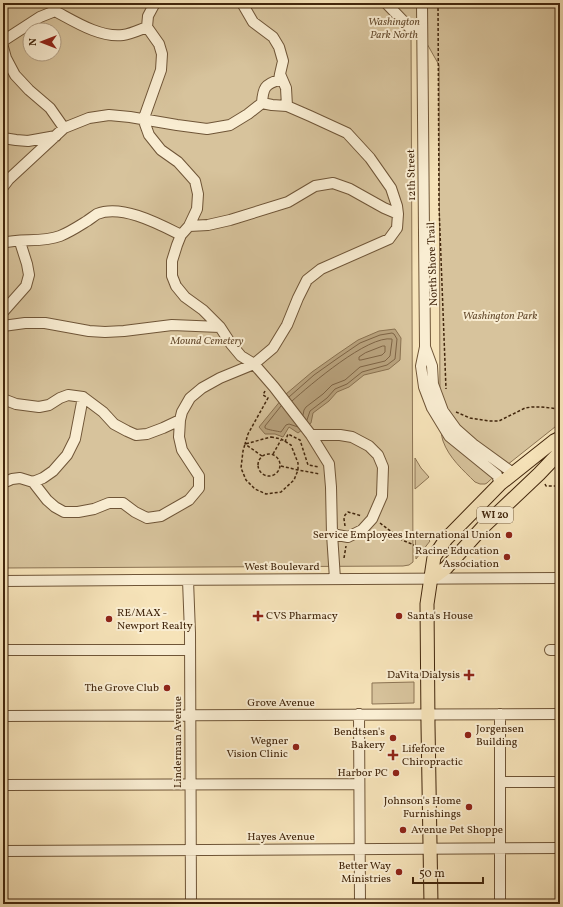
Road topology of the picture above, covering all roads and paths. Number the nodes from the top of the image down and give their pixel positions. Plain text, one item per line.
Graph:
1 (155, 3) edge
2 (242, 3) edge
3 (386, 3) edge
4 (422, 3) edge
5 (438, 3) edge
6 (55, 7) edge
7 (147, 27) junction
8 (422, 35) junction
9 (3, 41) edge
10 (3, 47) edge
11 (280, 74) junction
12 (262, 103) junction
13 (287, 106) junction
14 (145, 120) junction
15 (64, 128) junction
16 (56, 136) junction
17 (3, 138) edge
18 (3, 187) edge
19 (398, 214) junction
20 (189, 226) junction
21 (181, 235) junction
22 (4, 241) edge
23 (20, 242) junction
24 (3, 312) edge
25 (3, 326) edge
26 (220, 327) junction
27 (425, 348) junction
28 (254, 364) junction
29 (266, 390) dead end
30 (446, 395) dead end
31 (83, 397) junction
32 (3, 399) edge
33 (560, 409) edge
34 (454, 411) dead end
35 (180, 420) junction
36 (308, 432) junction
37 (560, 438) edge
38 (281, 439) junction
39 (285, 442) junction
40 (245, 444) junction
41 (560, 452) edge
42 (272, 454) junction
43 (262, 456) junction
44 (280, 466) junction
45 (298, 470) junction
46 (513, 473) junction
47 (539, 474) junction
48 (326, 475) junction
49 (3, 482) edge
50 (33, 482) junction
51 (500, 484) junction
52 (560, 486) edge
53 (483, 527) junction
54 (332, 534) junction
55 (560, 578) edge
56 (334, 579) junction
57 (431, 579) junction
58 (188, 580) junction
59 (3, 582) edge
60 (3, 650) edge
61 (190, 650) junction
62 (359, 714) junction
63 (428, 714) junction
64 (500, 714) junction
65 (560, 714) edge
66 (190, 715) junction
67 (3, 716) edge
68 (500, 782) junction
69 (560, 782) edge
70 (191, 784) junction
71 (359, 784) junction
72 (3, 785) edge
73 (360, 848) junction
74 (500, 848) junction
75 (560, 848) edge
76 (431, 849) junction
77 (191, 850) junction
78 (3, 851) edge
79 (191, 904) edge
80 (360, 904) edge
81 (431, 904) edge
82 (500, 904) edge

1 - 7 street
2 - 11 street
3 - 8 street
4 - 8 street, 12th Street
5 - 30 path, North Shore Trail
6 - 7 street
6 - 9 street
7 - 14 street
8 - 27 street, 12th Street
10 - 15 street
11 - 12 street
11 - 13 street
12 - 13 street
12 - 14 street
13 - 19 street
14 - 15 street
14 - 20 street
15 - 16 street
16 - 17 street
16 - 18 street
19 - 20 street
19 - 28 street
20 - 21 street
21 - 23 street
21 - 26 street
22 - 23 street
23 - 24 street
25 - 26 street
26 - 28 street
27 - 46 street, 12th Street
27 - 51 street, 12th Street
28 - 35 street
28 - 36 street
29 - 40 path
31 - 32 street
31 - 35 street
31 - 50 street
33 - 34 path
35 - 50 street
36 - 48 street
36 - 54 street
37 - 46 main road, WI 20
38 - 39 path
38 - 40 path
38 - 42 path
39 - 45 path
39 - 48 path
40 - 43 path
40 - 45 path
41 - 47 main road, WI 20
42 - 43 path
42 - 44 path
43 - 44 path
44 - 45 path
45 - 48 path
46 - 51 main road, WI 20
46 - 53 main road
47 - 52 path
47 - 53 main road, WI 20
48 - 54 street
49 - 50 street
51 - 57 main road, WI 20
53 - 57 main road, WI 20
54 - 56 street
55 - 57 street, West Boulevard
56 - 57 street, West Boulevard
56 - 58 street, West Boulevard
57 - 63 main road, WI 20
58 - 59 street, West Boulevard
58 - 61 street, Linderman Avenue
60 - 61 street
61 - 66 street, Linderman Avenue
62 - 63 street, Grove Avenue
62 - 66 street, Grove Avenue
62 - 71 street
63 - 64 street, Grove Avenue
63 - 76 main road, WI 20
64 - 65 street, Grove Avenue
64 - 68 street
66 - 67 street, Grove Avenue
66 - 70 street, Linderman Avenue
68 - 69 street
68 - 74 street
70 - 71 street
70 - 72 street
70 - 77 street, Linderman Avenue
71 - 73 street
73 - 76 street, Hayes Avenue
73 - 77 street, Hayes Avenue
73 - 80 street
74 - 75 street, Hayes Avenue
74 - 76 street, Hayes Avenue
74 - 82 street
76 - 81 main road, WI 20
77 - 78 street, Hayes Avenue
77 - 79 street, Linderman Avenue

